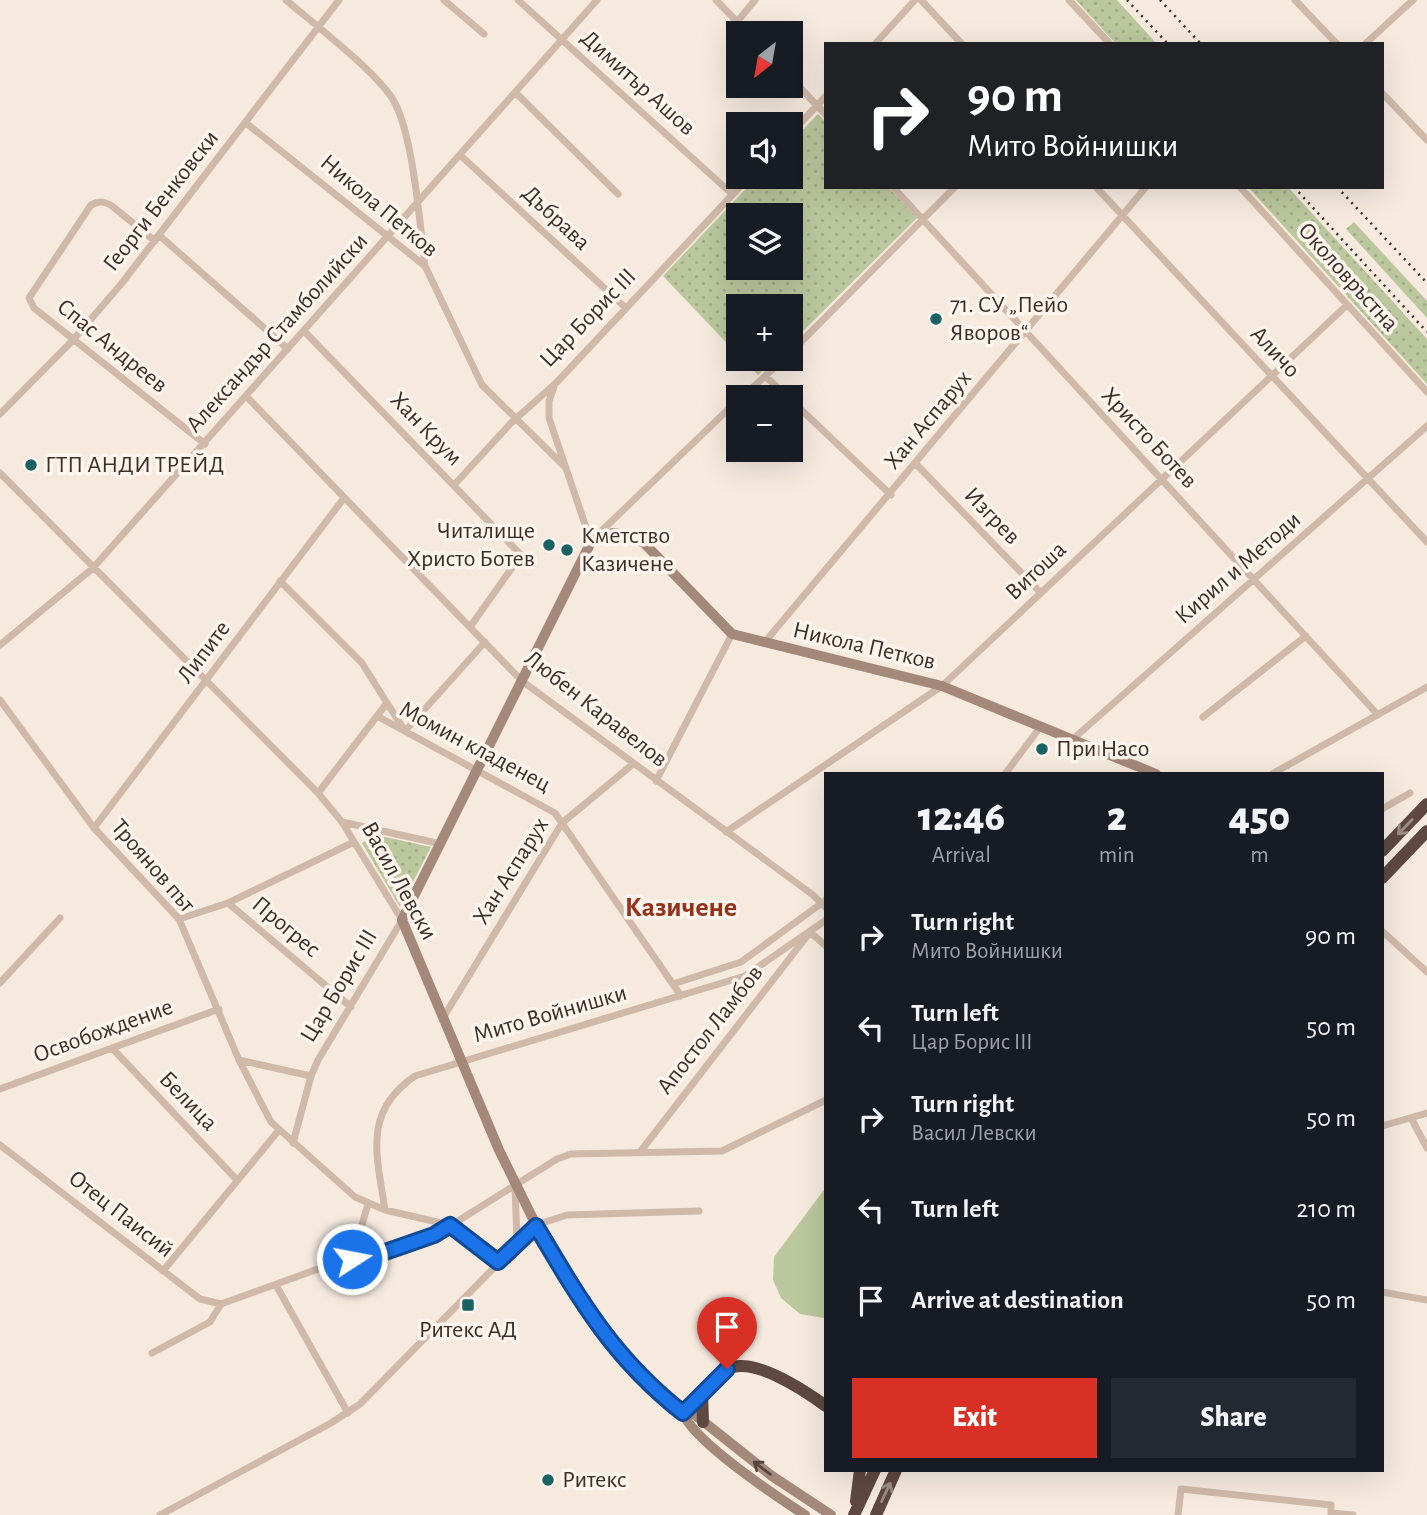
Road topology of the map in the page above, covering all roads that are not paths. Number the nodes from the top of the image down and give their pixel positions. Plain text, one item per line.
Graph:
1 (286, 0) edge
2 (339, 0) edge
3 (444, 0) edge
4 (518, 0) edge
5 (597, 0) edge
6 (716, 0) edge
7 (755, 0) edge
8 (915, 0) edge
9 (922, 0) edge
10 (1069, 0) edge
11 (1295, 0) edge
12 (1413, 0) edge
13 (736, 21) edge
14 (738, 21) edge
15 (318, 28) junction
16 (484, 34) dead end
17 (563, 40) junction
18 (876, 42) edge
19 (960, 42) edge
20 (1106, 42) edge
21 (1335, 42) edge
22 (1367, 42) edge
23 (803, 91) edge
24 (516, 93) junction
25 (1384, 95) edge
26 (824, 98) edge
27 (817, 106) junction
28 (824, 113) edge
29 (803, 121) edge
30 (246, 122) junction
31 (1427, 140) edge
32 (460, 155) junction
33 (737, 189) edge
34 (895, 189) edge
35 (953, 189) edge
36 (1098, 189) edge
37 (1144, 189) edge
38 (1242, 189) edge
39 (618, 194) dead end
40 (732, 194) junction
41 (417, 203) junction
42 (1123, 215) junction
43 (923, 220) junction
44 (388, 237) junction
45 (157, 238) junction
46 (425, 266) junction
47 (1347, 304) junction
48 (626, 309) junction
49 (304, 331) junction
50 (1026, 332) junction
51 (73, 340) junction
52 (803, 340) edge
53 (288, 349) junction
54 (772, 371) edge
55 (766, 377) junction
56 (1271, 377) junction
57 (557, 382) junction
58 (757, 385) edge
59 (775, 385) edge
60 (1427, 392) edge
61 (246, 396) junction
62 (803, 411) edge
63 (726, 412) edge
64 (0, 414) edge
65 (516, 420) junction
66 (1427, 426) edge
67 (205, 444) junction
68 (916, 464) junction
69 (566, 468) junction
70 (0, 473) edge
71 (1368, 479) junction
72 (1161, 480) junction
73 (454, 485) junction
74 (891, 495) junction
75 (344, 498) junction
76 (591, 542) junction
77 (1427, 542) edge
78 (93, 568) junction
79 (1254, 580) junction
80 (280, 581) junction
81 (1041, 593) junction
82 (470, 627) junction
83 (732, 634) junction
84 (1306, 636) junction
85 (485, 642) junction
86 (764, 643) junction
87 (0, 645) edge
88 (206, 681) junction
89 (522, 681) junction
90 (942, 686) junction
91 (1427, 687) edge
92 (0, 700) edge
93 (387, 703) junction
94 (1378, 715) junction
95 (377, 716) junction
96 (1203, 717) dead end
97 (1041, 726) junction
98 (405, 732) junction
99 (1073, 739) junction
100 (634, 764) junction
101 (1013, 764) junction
102 (477, 771) junction
103 (1002, 772) edge
104 (1007, 772) edge
105 (1151, 772) edge
106 (1276, 772) edge
107 (656, 781) junction
108 (318, 793) junction
109 (1410, 793) dead end
110 (1427, 804) edge
111 (1384, 808) edge
112 (342, 822) junction
113 (562, 823) junction
114 (94, 828) junction
115 (1427, 831) edge
116 (726, 832) junction
117 (354, 842) junction
118 (442, 844) junction
119 (1384, 848) edge
120 (1387, 873) edge
121 (824, 902) edge
122 (228, 903) junction
123 (824, 904) edge
124 (60, 918) dead end
125 (179, 919) junction
126 (402, 920) junction
127 (824, 921) edge
128 (810, 932) junction
129 (1384, 933) edge
130 (824, 944) edge
131 (1424, 962) edge
132 (1427, 972) edge
133 (0, 983) edge
134 (673, 984) junction
135 (681, 996) junction
136 (351, 1007) junction
137 (219, 1009) junction
138 (443, 1018) junction
139 (112, 1048) junction
140 (239, 1059) junction
141 (460, 1060) junction
142 (311, 1076) junction
143 (0, 1089) edge
144 (824, 1102) edge
145 (1427, 1112) edge
146 (1411, 1118) junction
147 (1384, 1125) edge
148 (279, 1130) junction
149 (293, 1143) junction
150 (0, 1145) edge
151 (1427, 1148) edge
152 (640, 1152) junction
153 (237, 1180) junction
154 (515, 1186) junction
155 (368, 1204) junction
156 (385, 1210) junction
157 (699, 1211) dead end
158 (450, 1225) junction
159 (536, 1226) junction
160 (517, 1241) junction
161 (352, 1259) junction
162 (498, 1262) junction
163 (163, 1271) junction
164 (276, 1287) junction
165 (1384, 1292) edge
166 (1427, 1300) edge
167 (221, 1304) junction
168 (152, 1353) dead end
169 (702, 1393) junction
170 (812, 1395) junction
171 (824, 1399) edge
172 (824, 1404) edge
173 (348, 1413) junction
174 (683, 1413) junction
175 (703, 1422) junction
176 (860, 1472) edge
177 (874, 1472) edge
178 (895, 1472) edge
179 (160, 1515) edge
180 (805, 1515) edge
181 (831, 1515) edge
182 (854, 1515) edge
183 (876, 1515) edge
184 (1178, 1515) edge
185 (1353, 1515) edge

1 - 15 street
2 - 15 street, Георги Бенковски
3 - 16 street
4 - 17 street, Димитър Ашов
5 - 17 street, Александър Стамболийски
6 - 13 street
7 - 14 street
8 - 18 street
9 - 19 street
10 - 20 street
11 - 21 street
12 - 22 street
15 - 30 street, Георги Бенковски
15 - 41 street
17 - 24 street, Александър Стамболийски
17 - 40 street, Димитър Ашов
23 - 27 street
24 - 32 street, Александър Стамболийски
24 - 39 street
25 - 31 street
26 - 27 street
27 - 28 street
27 - 29 street
30 - 44 street, Никола Петков
30 - 45 street, Георги Бенковски
32 - 41 street, Александър Стамболийски
32 - 48 street, Дъбрава
33 - 40 street, Цар Борис III
34 - 43 street, Христо Ботев
35 - 43 street
36 - 42 street, Аличо
37 - 42 street, Хан Аспарух
38 - 47 street, Околовръстна
40 - 48 street, Цар Борис III
41 - 44 street, Александър Стамболийски
41 - 46 street
42 - 50 street, Хан Аспарух
42 - 56 street, Аличо
43 - 50 street, Христо Ботев
43 - 52 street
44 - 46 street, Никола Петков
44 - 49 street, Александър Стамболийски
45 - 51 street, Георги Бенковски
45 - 51 street, Спас Андреев
45 - 53 street
46 - 65 street, Никола Петков
47 - 56 street, Витоша
47 - 60 street, Околовръстна
48 - 57 street, Цар Борис III
49 - 53 street, Александър Стамболийски
49 - 73 street, Хан Крум
50 - 68 street, Хан Аспарух
50 - 72 street, Христо Ботев
51 - 64 street, Георги Бенковски
51 - 67 street, Спас Андреев
53 - 61 street, Александър Стамболийски
54 - 55 street
55 - 58 street
55 - 59 street
56 - 71 street, Аличо
56 - 72 street, Витоша
57 - 65 street, Цар Борис III
57 - 69 street
61 - 67 street, Александър Стамболийски
61 - 75 street, Любен Каравелов
62 - 74 street
63 - 76 street
65 - 69 street, Никола Петков
65 - 73 street, Цар Борис III
66 - 71 street, Кирил и Методи
67 - 78 street, Александър Стамболийски
68 - 74 street, Хан Аспарух
68 - 81 street, Изгрев
69 - 76 street
70 - 78 street, Васил Левски
71 - 77 street, Аличо
71 - 79 street, Кирил и Методи
72 - 79 street, Христо Ботев
72 - 81 street, Витоша
73 - 82 street, Хан Крум
74 - 86 street, Хан Аспарух
75 - 80 street, Липите
75 - 82 street, Любен Каравелов
76 - 83 street
76 - 89 street, Цар Борис III
78 - 87 street, Александър Стамболийски
78 - 88 street, Васил Левски
79 - 84 street, Христо Ботев
79 - 99 street, Кирил и Методи
80 - 88 street, Липите
80 - 93 street, Момин кладенец
81 - 90 street, Витоша
82 - 85 street, Любен Каравелов
83 - 86 street, Никола Петков
83 - 107 street
84 - 94 street, Христо Ботев
84 - 96 street
85 - 89 street, Любен Каравелов
85 - 98 street
86 - 90 street, Никола Петков
88 - 108 street, Васил Левски
88 - 114 street, Липите
89 - 100 street, Любен Каравелов
89 - 102 street, Цар Борис III
90 - 97 street, Никола Петков
90 - 116 street, Витоша
91 - 94 street
92 - 114 street, Троянов път
93 - 95 street, Момин кладенец
93 - 98 street
94 - 106 street
95 - 98 street, Момин кладенец
95 - 108 street
97 - 99 street, Никола Петков
97 - 101 street
98 - 102 street, Момин кладенец
99 - 105 street, Никола Петков
100 - 107 street, Любен Каравелов
100 - 113 street, Хан Аспарух
101 - 103 street
101 - 104 street
102 - 113 street, Момин кладенец
102 - 118 street, Цар Борис III
107 - 116 street, Любен Каравелов
108 - 112 street, Васил Левски
109 - 111 street
110 -> 119 highway
112 - 117 street, Васил Левски
112 - 118 street
113 - 134 street, Момин кладенец
113 - 138 street, Хан Аспарух
114 - 125 street, Троянов път
115 - 120 highway
116 - 121 street, Любен Каравелов
117 - 122 street
117 - 126 street, Васил Левски
118 - 126 street, Цар Борис III
122 - 125 street
122 - 136 street, Прогрес
123 - 134 street
124 - 133 street
125 - 137 street, Троянов път
126 - 136 street, Цар Борис III
126 - 138 street, Васил Левски
127 - 128 street, Мито Войнишки
128 - 130 street
128 - 135 street, Мито Войнишки
128 - 152 street, Апостол Ламбов
129 - 131 street
131 - 132 street
134 - 135 street, Момин кладенец
135 - 141 street, Мито Войнишки
136 - 142 street, Цар Борис III
137 - 139 street, Освобождение
137 - 140 street, Троянов път
138 - 141 street, Васил Левски
139 - 143 street, Освобождение
139 - 153 street, Белица
140 - 142 street
140 - 148 street, Троянов път
141 - 154 street, Васил Левски
141 - 156 street, Мито Войнишки
142 - 149 street, Цар Борис III
144 - 152 street
145 - 146 street
146 - 147 street
146 - 151 street
148 - 149 street, Троянов път
148 - 153 street
149 - 155 street
150 - 163 street, Отец Паисий
152 - 154 street
153 - 163 street
154 - 158 street
154 - 159 street, Васил Левски
154 - 160 street
155 - 156 street
155 - 161 street
156 - 158 street
157 - 159 street
158 - 161 street
158 - 162 street
159 - 160 street
159 - 174 street, Васил Левски
160 - 162 street
161 - 164 street
162 - 173 street
163 - 167 street, Отец Паисий
164 - 167 street
164 - 173 street
165 - 166 street
167 - 168 street
169 - 170 highway
169 - 174 highway
169 - 175 highway
170 - 171 highway
170 - 172 highway
173 - 179 street
174 - 175 street, Васил Левски
174 - 180 street, Васил Левски
181 -> 175 street, Васил Левски
176 - 182 highway
177 - 182 highway
183 -> 178 highway
184 - 185 street

